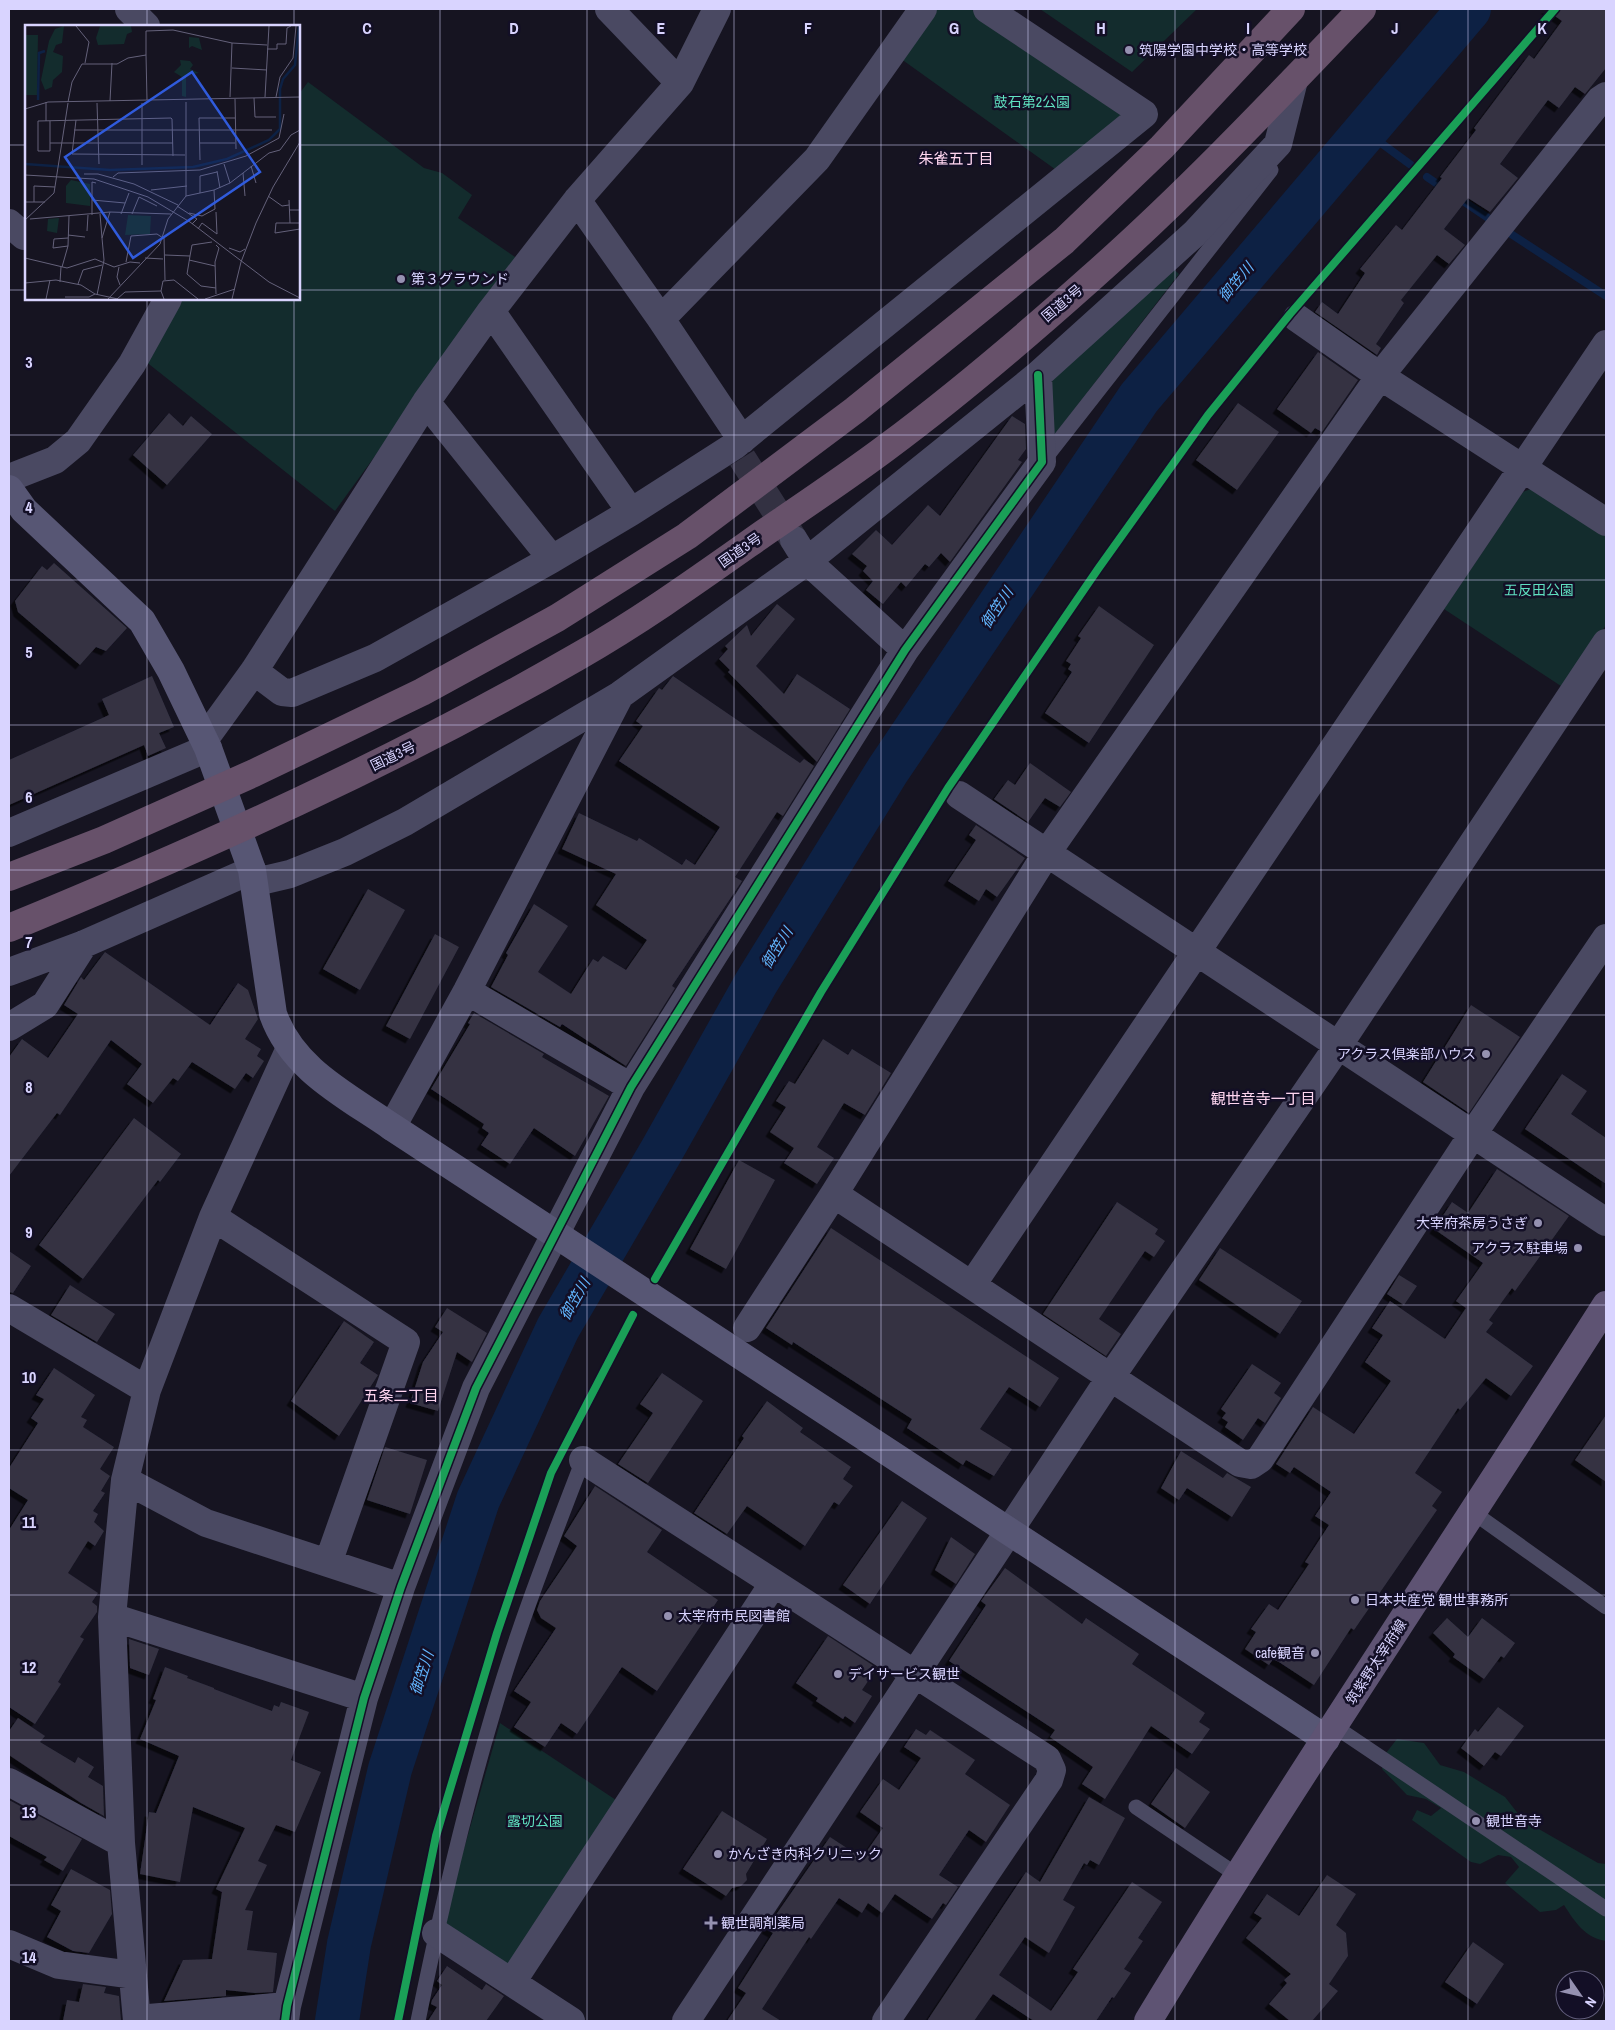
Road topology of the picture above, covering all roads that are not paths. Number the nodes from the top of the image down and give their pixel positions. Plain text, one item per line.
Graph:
1 (129, 9) edge
2 (609, 9) edge
3 (717, 9) edge
4 (923, 9) edge
5 (987, 9) edge
6 (1291, 9) edge
7 (1362, 9) edge
8 (145, 25) edge
9 (1294, 80) junction
10 (680, 83) junction
11 (1606, 96) edge
12 (1278, 144) junction
13 (577, 200) junction
14 (167, 300) edge
15 (491, 311) junction
16 (1296, 318) dead end
17 (661, 319) junction
18 (1606, 344) edge
19 (1038, 375) junction
20 (1380, 376) junction
21 (426, 402) junction
22 (739, 448) junction
23 (1042, 462) junction
24 (1523, 468) junction
25 (9, 478) edge
26 (14, 500) edge
27 (631, 512) junction
28 (1606, 522) edge
29 (800, 550) junction
30 (552, 559) junction
31 (1606, 643) edge
32 (905, 650) junction
33 (254, 672) junction
34 (620, 695) junction
35 (206, 744) junction
36 (959, 795) dead end
37 (9, 833) edge
38 (1046, 854) junction
39 (254, 876) junction
40 (9, 877) edge
41 (9, 928) edge
42 (1606, 938) edge
43 (84, 944) junction
44 (1197, 953) junction
45 (9, 972) edge
46 (467, 991) junction
47 (9, 1027) edge
48 (1338, 1046) junction
49 (290, 1048) junction
50 (631, 1087) junction
51 (392, 1127) junction
52 (1472, 1134) junction
53 (834, 1194) junction
54 (213, 1217) junction
55 (1606, 1222) edge
56 (558, 1234) junction
57 (972, 1285) junction
58 (1606, 1304) edge
59 (9, 1308) edge
60 (747, 1328) joint
61 (732, 1351) junction
62 (1110, 1378) junction
63 (147, 1390) junction
64 (583, 1460) joint
65 (125, 1480) junction
66 (1474, 1513) junction
67 (1010, 1532) junction
68 (328, 1563) junction
69 (772, 1584) junction
70 (402, 1587) junction
71 (1606, 1607) edge
72 (112, 1617) junction
73 (914, 1673) junction
74 (364, 1698) junction
75 (1330, 1733) junction
76 (9, 1782) edge
77 (1136, 1807) dead end
78 (121, 1843) junction
79 (1237, 1875) junction
80 (1606, 1909) edge
81 (436, 1934) junction
82 (9, 1944) edge
83 (133, 1975) junction
84 (512, 1982) junction
85 (286, 2014) edge
86 (137, 2020) edge
87 (418, 2021) edge
88 (571, 2021) edge
89 (686, 2021) edge
90 (886, 2021) edge
91 (1148, 2021) edge

1 - 8 street
2 - 10 street
3 - 10 street
4 - 17 street
5 - 22 street
6 - 40 highway
7 - 9 highway, 国道3号
9 - 12 street
9 - 41 highway, 国道3号
10 - 13 street
11 - 20 street
12 - 19 street
12 - 23 lane
13 - 15 street
13 - 17 street
14 - 25 street
15 - 21 street
15 - 27 street
16 - 20 street
17 - 22 street
18 - 24 street
19 - 23 street
19 - 29 street
20 - 24 street
20 - 38 street
21 - 30 street
21 - 33 street
22 - 27 street
23 - 32 street
24 - 28 street
24 - 44 street
26 - 35 street
27 - 30 street
29 - 32 street
29 - 34 street
30 - 33 street
31 - 48 street
32 - 50 street
33 - 35 street
34 - 39 street
34 - 46 street
35 - 37 street
35 - 39 street
36 - 38 street
38 - 44 street
38 - 53 street
39 - 43 street
39 - 49 street
42 - 52 street
43 - 45 street
43 - 47 street
44 - 48 street
44 - 57 street
46 - 50 street
46 - 51 street
48 - 52 street
48 - 62 street
49 - 51 street
49 - 54 street
50 - 56 street
51 - 56 street
52 - 55 street
52 - 62 street
53 - 57 street
53 - 60 street
54 - 63 street
54 - 68 street
56 - 61 street
56 - 70 street
57 - 62 street
58 - 66 main road, 筑紫野太宰府線
59 - 63 street
60 - 61 lane
61 - 67 street
62 - 67 street
63 - 65 street
64 - 69 street
64 - 81 lane
65 - 68 street
65 - 72 street
66 - 71 lane
66 - 75 main road, 筑紫野太宰府線
67 - 73 street
67 - 75 street
68 - 70 street
69 - 73 street
69 - 84 street
70 - 74 street
72 - 74 street
72 - 78 street
73 - 89 street
73 - 90 street
74 - 85 street
75 - 79 main road, 筑紫野太宰府線
75 - 80 lane
76 - 78 street
77 - 79 lane
78 - 83 street
79 - 91 main road, 筑紫野太宰府線
81 - 84 street
81 - 87 lane
82 - 83 street
83 - 86 street
84 - 88 street
85 - 86 street

